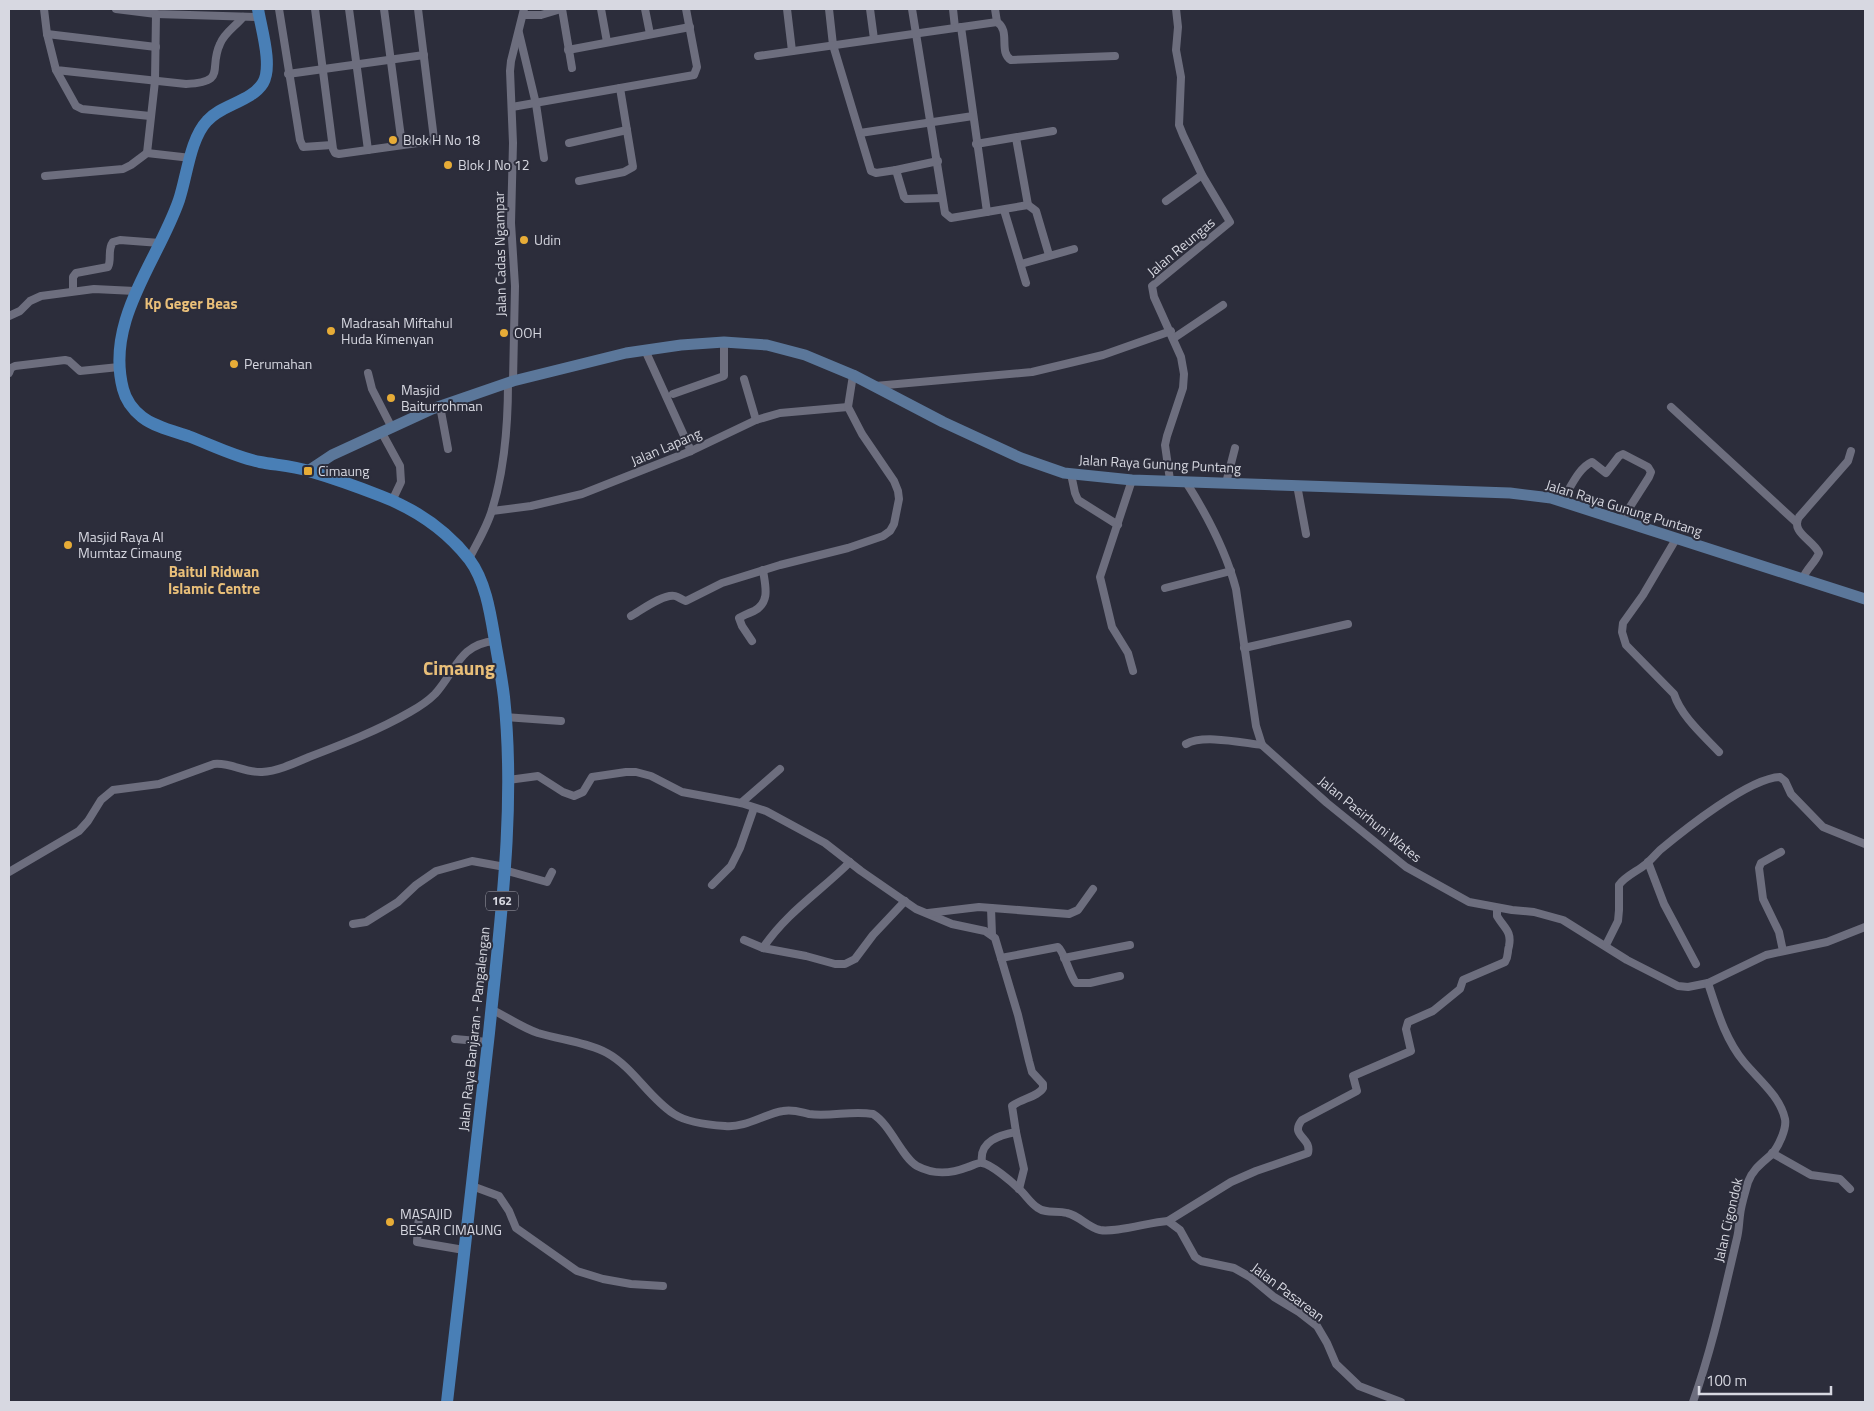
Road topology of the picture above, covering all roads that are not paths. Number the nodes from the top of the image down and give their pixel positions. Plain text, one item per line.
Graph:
1 (44, 9) edge
2 (116, 9) edge
3 (279, 9) edge
4 (315, 9) edge
5 (349, 9) edge
6 (384, 9) edge
7 (418, 9) edge
8 (561, 9) edge
9 (601, 9) edge
10 (645, 9) edge
11 (686, 9) edge
12 (787, 9) edge
13 (829, 9) edge
14 (870, 9) edge
15 (912, 9) edge
16 (953, 9) edge
17 (995, 9) edge
18 (1176, 9) edge
19 (524, 12) edge
20 (259, 13) edge
21 (156, 14) junction
22 (242, 17) junction
23 (997, 22) junction
24 (690, 27) junction
25 (958, 27) junction
26 (519, 33) junction
27 (916, 33) junction
28 (47, 34) junction
29 (650, 34) junction
30 (874, 39) junction
31 (607, 42) junction
32 (833, 45) junction
33 (156, 48) junction
34 (568, 50) junction
35 (792, 51) junction
36 (424, 55) junction
37 (758, 56) dead end
38 (1115, 56) dead end
39 (390, 60) junction
40 (355, 64) junction
41 (572, 68) dead end
42 (322, 69) junction
43 (56, 70) junction
44 (288, 74) junction
45 (155, 82) junction
46 (620, 88) junction
47 (536, 104) junction
48 (512, 107) junction
49 (150, 116) junction
50 (972, 116) junction
51 (931, 123) junction
52 (628, 130) junction
53 (1053, 131) dead end
54 (860, 133) junction
55 (1016, 138) junction
56 (569, 143) dead end
57 (976, 144) junction
58 (332, 145) junction
59 (402, 145) junction
60 (368, 150) junction
61 (147, 153) junction
62 (191, 158) junction
63 (544, 158) dead end
64 (938, 161) junction
65 (896, 170) junction
66 (1202, 175) junction
67 (45, 176) dead end
68 (579, 181) dead end
69 (942, 198) junction
70 (1166, 201) dead end
71 (1028, 205) junction
72 (1004, 210) junction
73 (987, 212) junction
74 (160, 243) junction
75 (1074, 249) dead end
76 (1049, 255) junction
77 (1021, 264) junction
78 (1026, 283) dead end
79 (72, 291) junction
80 (135, 291) junction
81 (1223, 305) dead end
82 (9, 316) edge
83 (1172, 334) junction
84 (724, 342) junction
85 (645, 350) junction
86 (119, 367) junction
87 (9, 373) edge
88 (368, 373) dead end
89 (853, 375) junction
90 (744, 379) dead end
91 (511, 382) junction
92 (875, 386) junction
93 (673, 394) dead end
94 (440, 406) junction
95 (1671, 406) dead end
96 (848, 407) junction
97 (756, 420) junction
98 (387, 430) junction
99 (1235, 448) dead end
100 (448, 449) dead end
101 (691, 451) junction
102 (1851, 451) dead end
103 (308, 471) junction
104 (1071, 474) junction
105 (1132, 480) junction
106 (1170, 480) junction
107 (1186, 482) junction
108 (1226, 483) junction
109 (1298, 485) junction
110 (392, 501) junction
111 (1562, 501) junction
112 (492, 511) junction
113 (1620, 521) junction
114 (1796, 522) junction
115 (1118, 525) junction
116 (1306, 534) dead end
117 (1676, 539) junction
118 (469, 559) junction
119 (763, 570) junction
120 (1231, 571) junction
121 (1802, 580) junction
122 (1165, 588) dead end
123 (1865, 599) edge
124 (631, 616) dead end
125 (1348, 624) dead end
126 (495, 641) junction
127 (752, 641) dead end
128 (1244, 648) junction
129 (1133, 671) dead end
130 (506, 714) junction
131 (561, 721) dead end
132 (1186, 744) dead end
133 (1262, 746) junction
134 (1718, 752) dead end
135 (780, 769) dead end
136 (508, 780) junction
137 (741, 803) junction
138 (754, 808) junction
139 (1865, 844) edge
140 (1781, 852) dead end
141 (850, 862) junction
142 (1648, 862) junction
143 (505, 869) junction
144 (9, 872) edge
145 (552, 872) dead end
146 (712, 885) dead end
147 (1093, 889) dead end
148 (905, 901) junction
149 (991, 908) junction
150 (1497, 908) junction
151 (926, 913) junction
152 (353, 924) dead end
153 (1865, 927) edge
154 (992, 935) junction
155 (744, 940) dead end
156 (1130, 945) dead end
157 (1606, 945) junction
158 (763, 948) junction
159 (1783, 951) junction
160 (1001, 958) junction
161 (1064, 958) junction
162 (1696, 964) dead end
163 (1120, 976) dead end
164 (1708, 983) junction
165 (491, 1009) junction
166 (455, 1039) dead end
167 (488, 1042) junction
168 (1016, 1132) junction
169 (1772, 1153) junction
170 (982, 1162) junction
171 (472, 1186) junction
172 (1019, 1189) junction
173 (1850, 1189) dead end
174 (419, 1216) dead end
175 (1168, 1221) junction
176 (464, 1250) junction
177 (663, 1286) dead end
178 (447, 1402) edge
179 (1401, 1402) edge
180 (1693, 1402) edge

1 - 28 street
2 - 21 street
3 - 44 street
4 - 42 street
5 - 40 street
6 - 39 street
7 - 36 street
8 - 19 street
8 - 34 street
9 - 31 street
10 - 29 street
11 - 24 street
12 - 35 street
13 - 32 street
14 - 30 street
15 - 27 street
16 - 25 street
17 - 23 street
18 - 66 street, Jalan Reungas
19 - 26 street, Jalan Cadas Ngampar
20 - 22 street
20 - 62 main road, Jalan Raya Banjaran - Pangalengan / 162
21 - 22 street
21 - 33 street
22 - 45 street
23 - 25 street
23 - 38 street
24 - 29 street
24 - 46 street
25 - 27 street
25 - 50 street
26 - 47 street
26 - 48 street, Jalan Cadas Ngampar
27 - 30 street
27 - 51 street
28 - 33 street
28 - 43 street
29 - 31 street
30 - 32 street
31 - 34 street
32 - 35 street
32 - 54 street
33 - 45 street
34 - 41 street
35 - 37 street
36 - 39 street
36 - 59 street
39 - 40 street
39 - 59 street
40 - 42 street
40 - 60 street
42 - 44 street
42 - 58 street
43 - 45 street
43 - 49 street
44 - 58 street
45 - 49 street
46 - 47 street
46 - 52 street
47 - 48 street
47 - 63 street
48 - 91 street, Jalan Cadas Ngampar
49 - 61 street
50 - 51 street
50 - 57 street
51 - 54 street
51 - 64 street
52 - 56 street
52 - 68 street
53 - 55 street
54 - 65 street
55 - 57 street
55 - 71 street
57 - 73 street
58 - 60 street
59 - 60 street
61 - 62 street
61 - 67 street
62 - 74 main road, Jalan Raya Banjaran - Pangalengan / 162
64 - 65 street
64 - 69 street
65 - 69 street
66 - 70 street
66 - 83 street, Jalan Reungas
69 - 73 street
71 - 72 street
71 - 76 street
72 - 73 street
72 - 77 street
74 - 79 street
74 - 80 main road, Jalan Raya Banjaran - Pangalengan / 162
75 - 76 street
76 - 77 street
77 - 78 street
79 - 80 street
79 - 82 street
80 - 86 main road, Jalan Raya Banjaran - Pangalengan / 162
81 - 83 street
83 - 92 street
83 - 106 street, Jalan Reungas
84 - 85 street, Jalan Raya Gunung Puntang
84 - 89 street, Jalan Raya Gunung Puntang
84 - 93 street
85 - 91 street, Jalan Raya Gunung Puntang
85 - 101 street
86 - 87 street
86 - 103 main road, Jalan Raya Banjaran - Pangalengan / 162
88 - 98 street
89 - 92 street, Jalan Raya Gunung Puntang
89 - 96 street
90 - 97 street
91 - 94 street, Jalan Raya Gunung Puntang
91 - 112 street, Jalan Cadas Ngampar
92 - 104 street, Jalan Raya Gunung Puntang
94 - 98 street, Jalan Raya Gunung Puntang
94 - 100 street
95 - 114 street
96 - 97 street, Jalan Lapang
96 - 119 street
97 - 101 street, Jalan Lapang
98 - 103 street, Jalan Raya Gunung Puntang
98 - 110 street
99 - 108 street
101 - 112 street, Jalan Lapang
102 - 114 street
103 - 110 main road, Jalan Raya Banjaran - Pangalengan / 162
104 - 105 street, Jalan Raya Gunung Puntang
104 - 115 street
105 - 106 street, Jalan Raya Gunung Puntang
105 - 115 street
106 - 107 street, Jalan Raya Gunung Puntang
107 - 108 street, Jalan Raya Gunung Puntang
107 - 120 street
108 - 109 street, Jalan Raya Gunung Puntang
109 - 111 street, Jalan Raya Gunung Puntang
109 - 116 street
110 - 118 main road, Jalan Raya Banjaran - Pangalengan / 162
111 - 113 street, Jalan Raya Gunung Puntang
111 - 113 street
112 - 118 street, Jalan Cadas Ngampar
113 - 117 street, Jalan Raya Gunung Puntang
114 - 121 street
115 - 129 street
117 - 121 street, Jalan Raya Gunung Puntang
117 - 134 street
118 - 126 main road, Jalan Raya Banjaran - Pangalengan / 162
119 - 124 street
119 - 127 street
120 - 122 street
120 - 128 street
121 - 123 street, Jalan Raya Gunung Puntang
125 - 128 street
126 - 130 main road, Jalan Raya Banjaran - Pangalengan / 162
126 - 144 street
128 - 133 street
130 - 131 street
130 - 136 main road, Jalan Raya Banjaran - Pangalengan / 162
132 - 133 street
133 - 150 street, Jalan Pasirhuni Wates
135 - 137 street
136 - 137 street
136 - 143 main road, Jalan Raya Banjaran - Pangalengan / 162
137 - 138 street
138 - 141 street
138 - 146 street
139 - 142 street
140 - 159 street
141 - 148 street
141 - 158 street
142 - 157 street
142 - 162 street
143 - 145 street
143 - 152 street
143 - 165 main road, Jalan Raya Banjaran - Pangalengan / 162
147 - 149 street
148 - 151 street
148 - 158 street
149 - 151 street
149 - 154 street
150 - 157 street, Jalan Pasirhuni Wates
150 - 175 street
151 - 154 street
153 - 159 street, Jalan Pasirhuni Wates
154 - 160 street
155 - 158 street
156 - 161 street
157 - 164 street, Jalan Pasirhuni Wates
159 - 164 street, Jalan Pasirhuni Wates
160 - 161 street
160 - 168 street
161 - 163 street
164 - 169 street, Jalan Cigondok
165 - 167 main road, Jalan Raya Banjaran - Pangalengan / 162
165 - 170 street
166 - 167 street
167 - 171 main road, Jalan Raya Banjaran - Pangalengan / 162
168 - 170 street
168 - 172 street
169 - 173 street
169 - 180 street, Jalan Cigondok
170 - 172 street
171 - 176 main road, Jalan Raya Banjaran - Pangalengan / 162
171 - 177 street
172 - 175 street
174 - 176 street
175 - 179 street, Jalan Pasarean
176 - 178 main road, Jalan Raya Banjaran - Pangalengan / 162

